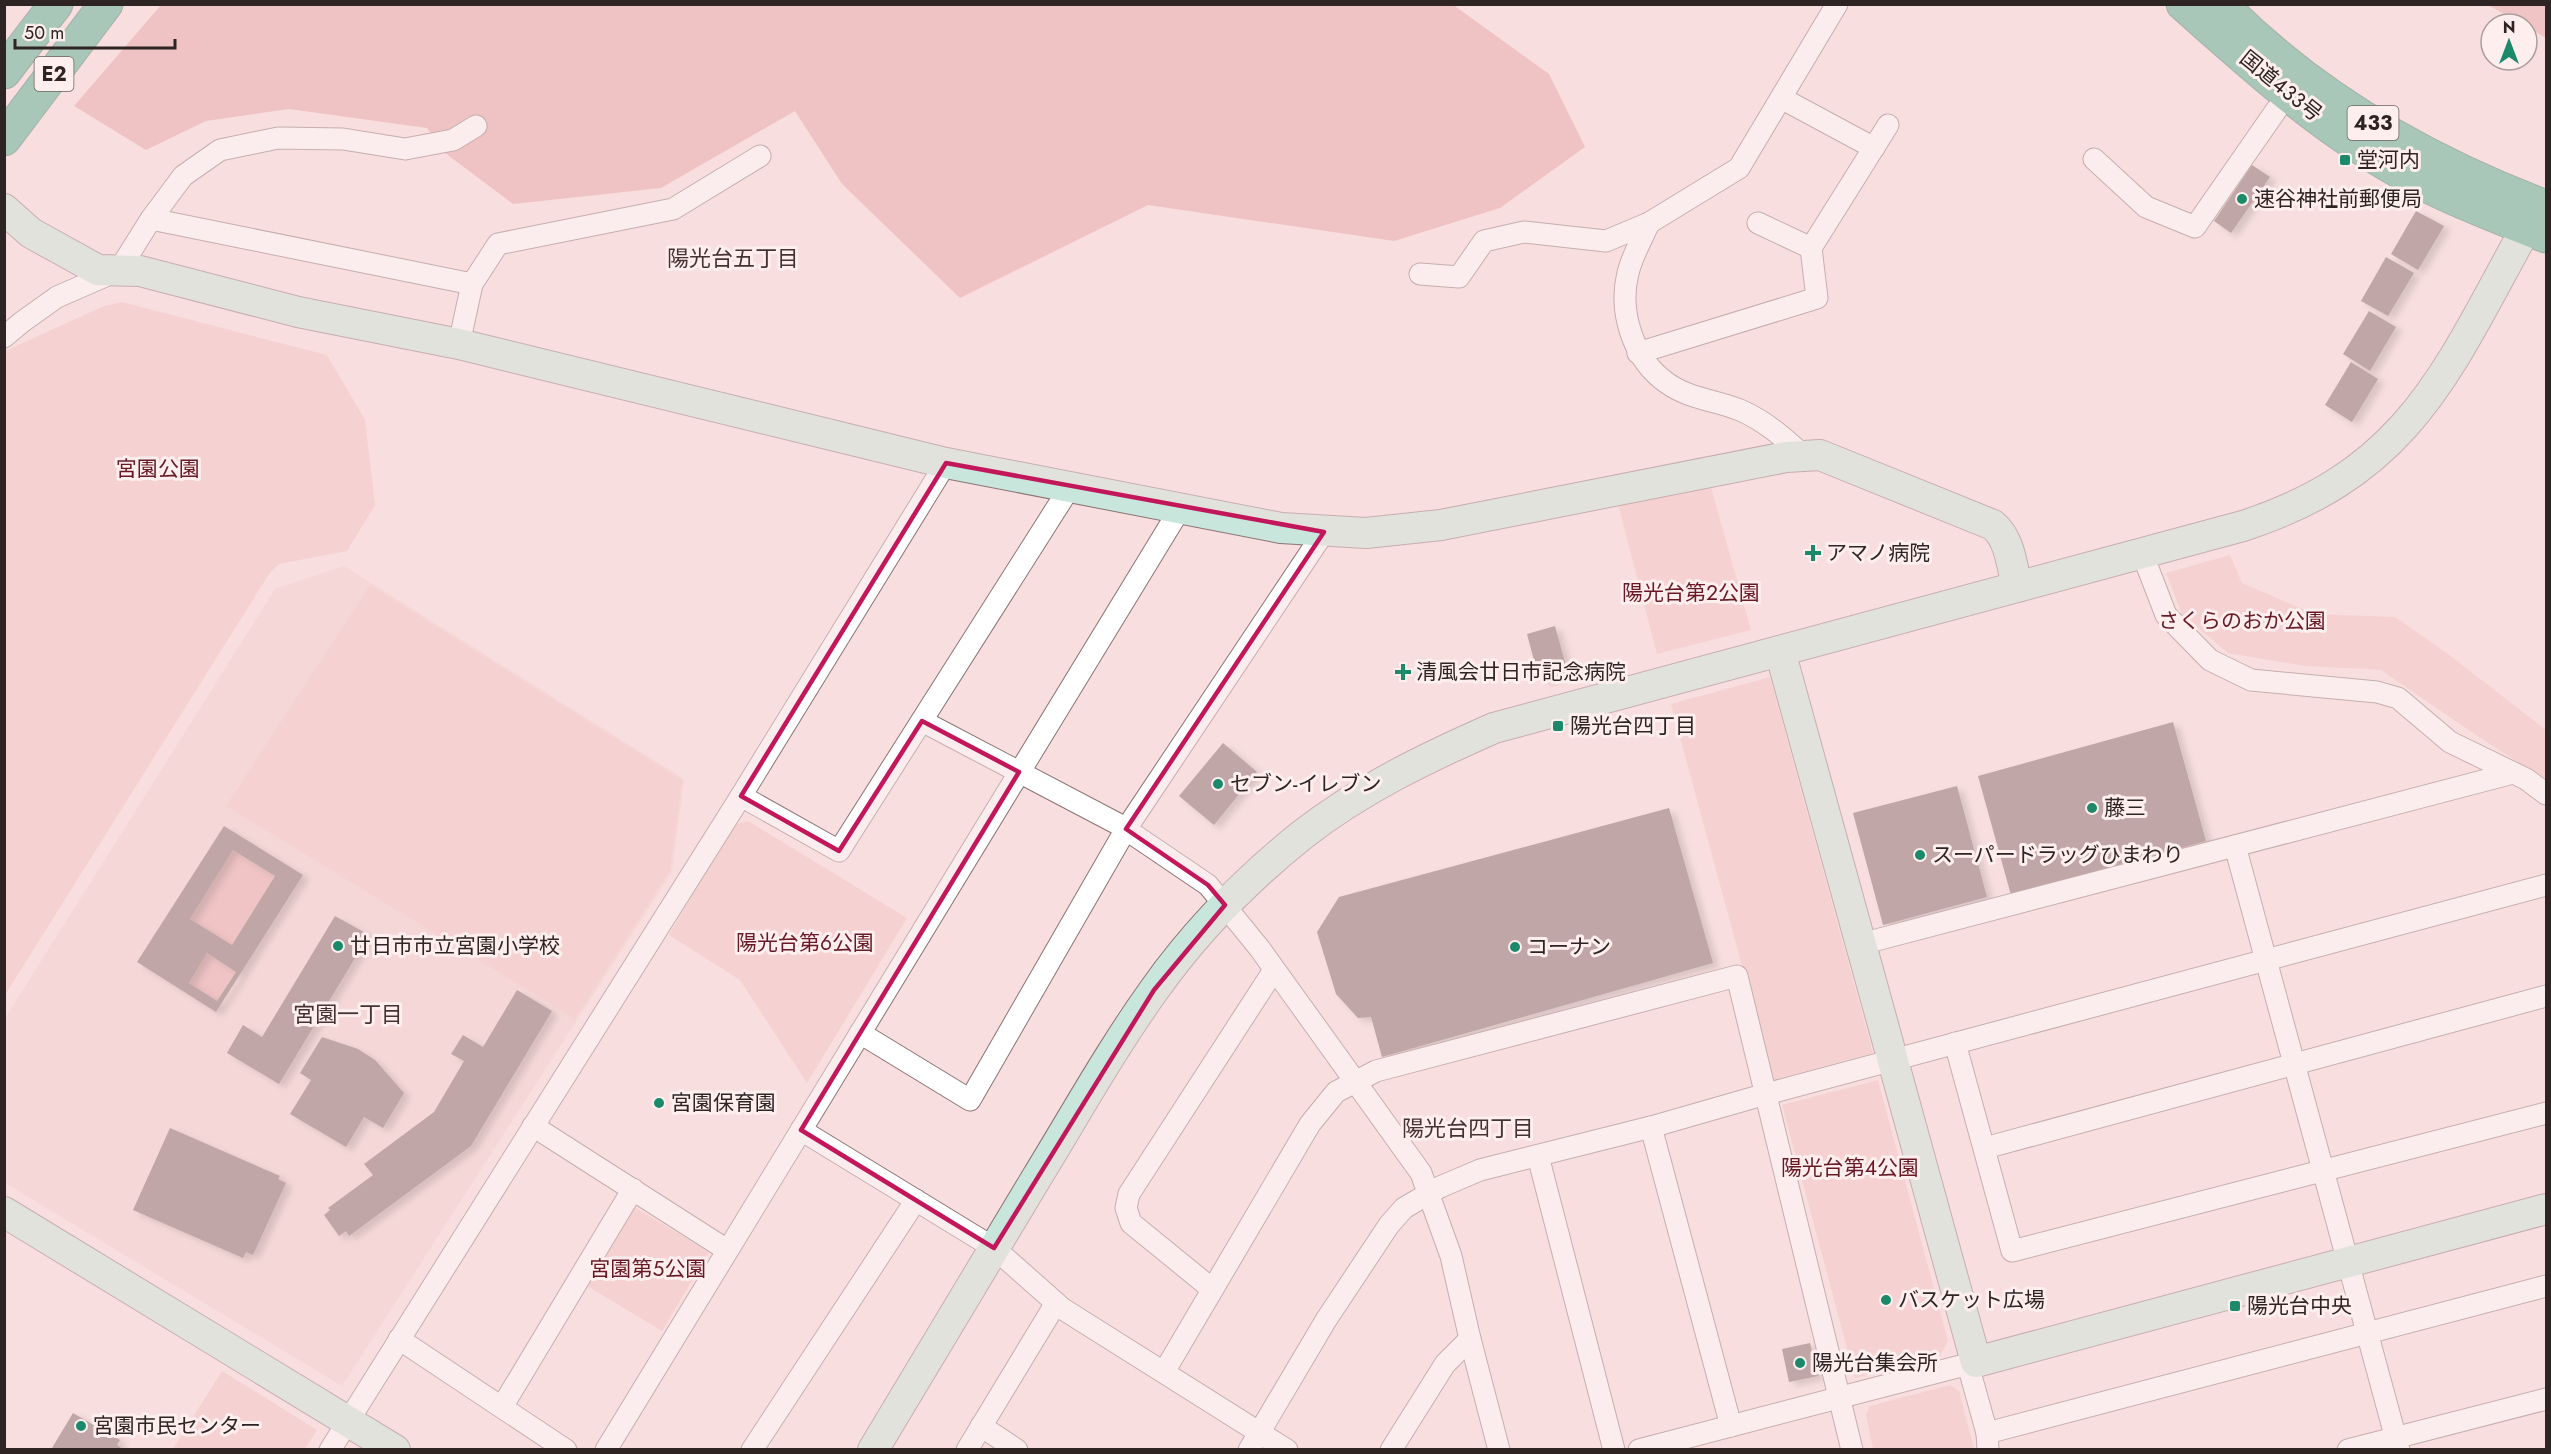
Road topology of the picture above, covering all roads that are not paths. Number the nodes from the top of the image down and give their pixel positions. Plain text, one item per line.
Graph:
1 (56, 4) edge
2 (106, 4) edge
3 (1837, 4) edge
4 (2184, 4) edge
5 (2221, 4) edge
6 (4, 72) edge
7 (1781, 98) junction
8 (2277, 109) dead end
9 (1888, 125) dead end
10 (476, 126) dead end
11 (4, 139) edge
12 (1874, 148) junction
13 (760, 156) dead end
14 (2094, 159) dead end
15 (4, 209) edge
16 (151, 219) junction
17 (1648, 223) junction
18 (1758, 223) dead end
19 (2530, 227) edge
20 (1811, 248) junction
21 (119, 270) junction
22 (1420, 274) dead end
23 (472, 284) junction
24 (4, 337) edge
25 (459, 344) junction
26 (1638, 353) junction
27 (1803, 455) junction
28 (946, 463) junction
29 (1070, 487) junction
30 (1180, 509) junction
31 (1324, 532) junction
32 (2142, 553) junction
33 (2017, 587) junction
34 (1780, 651) junction
35 (922, 721) junction
36 (1019, 772) junction
37 (2513, 773) junction
38 (2547, 794) edge
39 (741, 796) junction
40 (1126, 829) junction
41 (2235, 846) junction
42 (2547, 885) edge
43 (1225, 905) junction
44 (1861, 944) junction
45 (2266, 960) junction
46 (1274, 970) junction
47 (2547, 996) edge
48 (860, 1034) junction
49 (1955, 1043) junction
50 (1893, 1060) junction
51 (2295, 1065) junction
52 (1355, 1082) junction
53 (1766, 1094) junction
54 (2547, 1113) edge
55 (533, 1126) junction
56 (1651, 1127) junction
57 (801, 1130) junction
58 (1985, 1148) junction
59 (1538, 1156) junction
60 (2323, 1171) junction
61 (633, 1189) junction
62 (1428, 1194) junction
63 (916, 1200) junction
64 (2547, 1209) edge
65 (4, 1212) edge
66 (994, 1248) junction
67 (727, 1250) junction
68 (2348, 1262) junction
69 (2547, 1286) edge
70 (1212, 1289) junction
71 (1056, 1303) junction
72 (2367, 1333) junction
73 (399, 1339) junction
74 (1470, 1339) junction
75 (1972, 1363) junction
76 (1164, 1372) junction
77 (1840, 1398) junction
78 (2547, 1399) edge
79 (502, 1407) junction
80 (348, 1421) junction
81 (981, 1426) junction
82 (1731, 1426) junction
83 (1255, 1441) edge
84 (1988, 1441) edge
85 (2397, 1444) edge
86 (330, 1449) edge
87 (395, 1449) edge
88 (566, 1449) edge
89 (606, 1449) edge
90 (752, 1449) edge
91 (873, 1449) edge
92 (967, 1449) edge
93 (1017, 1449) edge
94 (1287, 1449) edge
95 (1391, 1449) edge
96 (1499, 1449) edge
97 (1614, 1449) edge
98 (1639, 1449) edge
99 (1852, 1449) edge
100 (2348, 1449) edge

1 - 6 highway, E2
2 - 11 highway, E2
3 - 7 street
4 - 19 highway, 国道433号 / 433
5 - 19 highway, 国道433号 / 433
7 - 12 street
7 - 17 street
8 - 14 street
9 - 12 street
10 - 16 street
12 - 20 street
13 - 23 street
15 - 21 street
16 - 21 street
16 - 23 street
17 - 22 street
17 - 26 street
18 - 20 street
19 - 32 street
20 - 26 street
21 - 24 street
21 - 25 street
23 - 25 street
25 - 28 street
26 - 27 street
27 - 31 street
27 - 33 street
28 - 29 street
28 - 39 street
29 - 30 street
29 - 35 street
30 - 31 street
30 - 36 street
31 - 40 street
32 - 33 street
32 - 37 street
33 - 34 street
34 - 43 street
34 - 44 street
35 - 36 street
35 - 39 street
36 - 40 street
36 - 48 street
37 - 38 street
37 - 41 street
39 - 55 street
40 - 43 street
40 - 48 street
41 - 44 street
41 - 45 street
42 - 45 street
43 - 46 street
43 - 66 street
44 - 50 street
45 - 49 street
45 - 51 street
46 - 52 street
46 - 70 street
47 - 51 street
48 - 57 street
49 - 50 street
49 - 58 street
50 - 53 street
50 - 75 street
51 - 58 street
51 - 60 street
52 - 53 street
52 - 62 street
52 - 70 street
53 - 56 street
53 - 77 street
54 - 60 street
55 - 61 street
55 - 73 street
56 - 59 street
56 - 82 street
57 - 63 street
57 - 67 street
58 - 60 street
59 - 62 street
59 - 97 street
60 - 68 street
61 - 67 street
61 - 79 street
62 - 74 street
62 - 83 street
63 - 66 street
63 - 90 street
64 - 68 street
65 - 80 street
66 - 71 street
66 - 91 street
67 - 89 street
68 - 72 street
68 - 75 street
69 - 72 street
70 - 76 street
71 - 76 street
71 - 81 street
72 - 84 street
72 - 85 street
73 - 79 street
73 - 80 street
74 - 95 street
74 - 96 street
75 - 77 street
75 - 84 street
76 - 83 street
77 - 82 street
77 - 99 street
78 - 85 street
79 - 88 street
80 - 86 street
80 - 87 street
81 - 92 street
81 - 93 street
82 - 98 street
83 - 94 street
85 - 100 street

